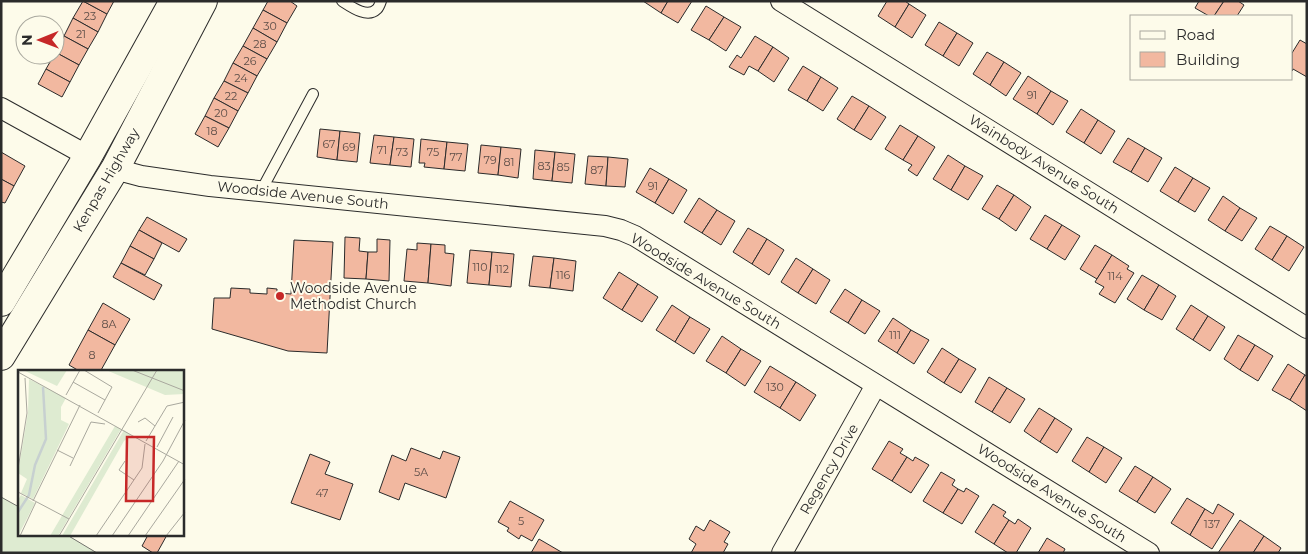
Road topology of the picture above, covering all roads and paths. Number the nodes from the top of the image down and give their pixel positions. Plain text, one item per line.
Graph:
1 (174, 1) edge
2 (203, 1) edge
3 (342, 1) edge
4 (381, 1) edge
5 (780, 1) edge
6 (313, 94) dead end
7 (1, 108) edge
8 (88, 156) junction
9 (116, 167) junction
10 (261, 191) junction
11 (1, 302) edge
12 (1307, 328) edge
13 (1, 356) edge
14 (876, 386) junction
15 (782, 553) edge
16 (1149, 553) edge

1 - 8 highway, Kenpas Highway
2 - 9 highway, Kenpas Highway
3 - 4 lane
5 - 12 street, Wainbody Avenue South
6 - 10 lane
7 - 8 street
8 - 11 highway, Kenpas Highway
9 - 10 street, Woodside Avenue South
9 - 13 highway, Kenpas Highway
10 - 14 street, Woodside Avenue South
14 - 15 street, Regency Drive
14 - 16 street, Woodside Avenue South

